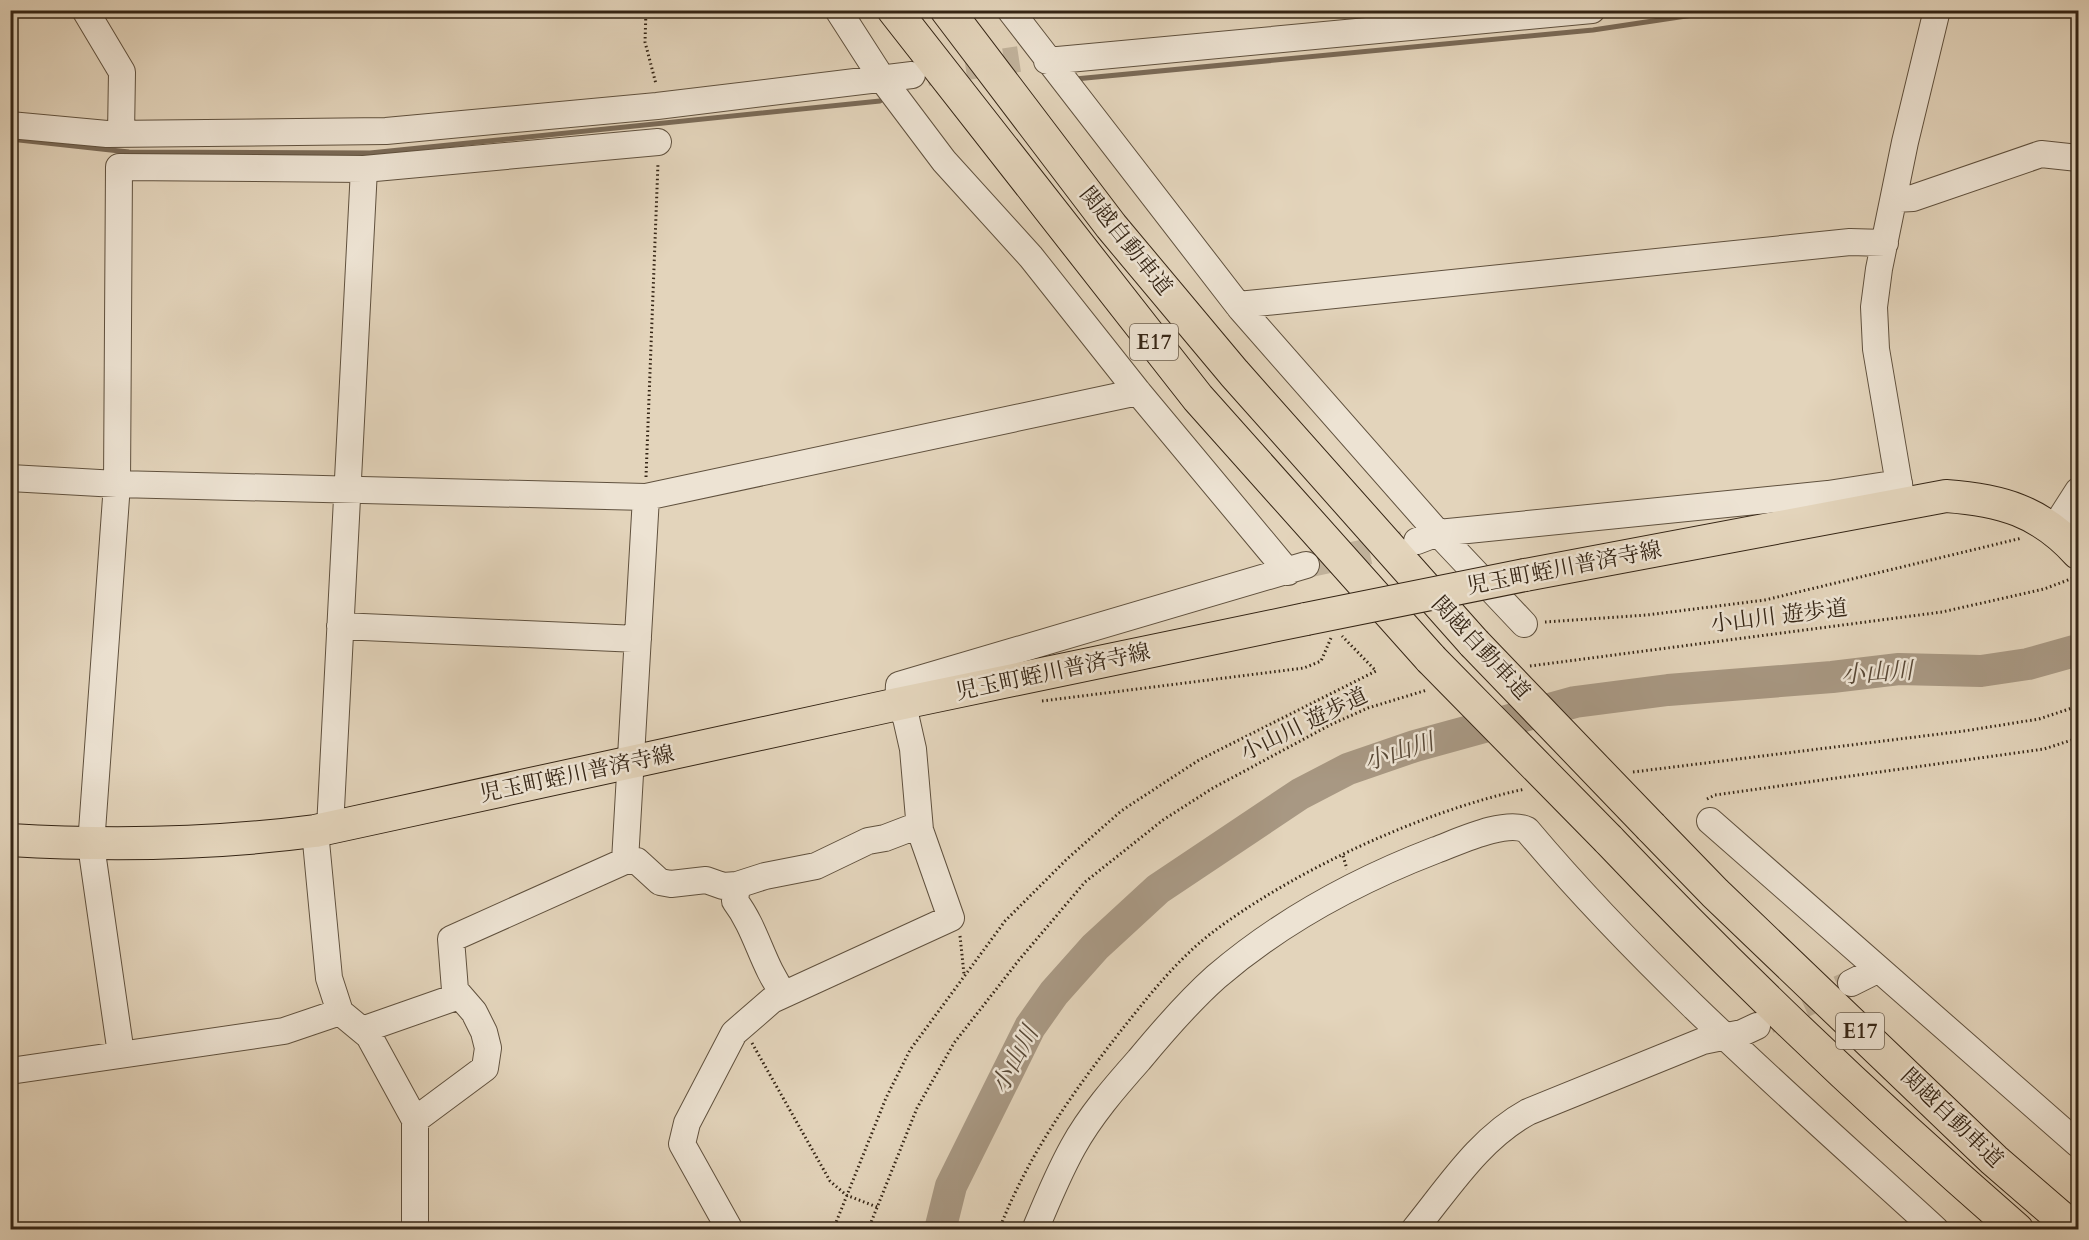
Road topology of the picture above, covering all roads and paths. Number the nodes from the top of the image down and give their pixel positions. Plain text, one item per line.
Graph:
1 (85, 10) edge
2 (646, 10) edge
3 (838, 10) edge
4 (894, 10) edge
5 (947, 10) edge
6 (1010, 10) edge
7 (1592, 10) edge
8 (1937, 10) edge
9 (1034, 55) junction
10 (912, 75) tunnel mouth
11 (883, 80) junction
12 (657, 106) junction
13 (10, 125) edge
14 (121, 134) junction
15 (658, 142) joint
16 (2079, 158) edge
17 (364, 169) junction
18 (1894, 199) junction
19 (1885, 243) junction
20 (1238, 304) junction
21 (1138, 392) junction
22 (10, 478) edge
23 (117, 484) junction
24 (346, 489) junction
25 (2079, 491) edge
26 (1900, 493) junction
27 (646, 497) junction
28 (1427, 537) junction
29 (2073, 553) edge
30 (1524, 624) joint
31 (340, 626) junction
32 (638, 639) junction
33 (1522, 667) dead end
34 (1431, 674) junction
35 (1040, 701) dead end
36 (898, 704) junction
37 (2079, 706) edge
38 (2079, 738) edge
39 (631, 762) junction
40 (1622, 774) dead end
41 (1532, 788) dead end
42 (1710, 822) joint
43 (919, 825) junction
44 (323, 829) junction
45 (10, 840) edge
46 (90, 845) junction
47 (1343, 856) junction
48 (625, 861) junction
49 (1346, 867) dead end
50 (738, 885) junction
51 (951, 918) junction
52 (1877, 970) junction
53 (964, 974) junction
54 (1851, 983) tunnel mouth
55 (784, 994) junction
56 (459, 996) junction
57 (340, 1012) junction
58 (742, 1026) junction
59 (1757, 1026) tunnel mouth
60 (362, 1030) junction
61 (1725, 1036) junction
62 (121, 1054) junction
63 (10, 1071) edge
64 (415, 1120) junction
65 (2079, 1144) edge
66 (846, 1195) junction
67 (877, 1208) junction
68 (415, 1230) edge
69 (730, 1230) edge
70 (832, 1230) edge
71 (868, 1230) edge
72 (999, 1230) edge
73 (1035, 1230) edge
74 (1414, 1230) edge
75 (1935, 1230) edge
76 (2017, 1230) edge
77 (2075, 1230) edge

1 - 14 street
2 - 12 path
3 - 11 street
4 - 34 highway, 関越自動車道 / E17
5 - 77 highway, 関越自動車道 / E17, bridge
6 - 9 street
7 - 9 street
8 - 18 street
9 - 20 street
10 - 11 street
11 - 12 street
11 - 21 street
12 - 14 street
13 - 14 street
15 - 17 street
15 - 27 path
16 - 18 street
17 - 23 street
17 - 24 street
18 - 19 street
19 - 20 street
19 - 26 street
20 - 28 street
21 - 27 street
21 - 36 street
22 - 23 street
23 - 24 street
23 - 46 street
24 - 27 street
24 - 31 street
25 - 29 street
26 - 28 street
26 - 29 main road, 児玉町蛭川普済寺線
26 - 36 main road, 児玉町蛭川普済寺線, bridge
27 - 32 street
28 - 30 street
29 - 30 path
29 - 33 path, 小山川 遊歩道
31 - 32 street
31 - 44 street
32 - 39 street
34 - 67 path, 小山川 遊歩道
34 - 76 highway, 関越自動車道 / E17, bridge
35 - 53 path
36 - 39 main road, 児玉町蛭川普済寺線
36 - 43 street
37 - 40 path
38 - 42 path
39 - 44 main road, 児玉町蛭川普済寺線
39 - 48 street
41 - 47 path
42 - 52 street
43 - 50 street
43 - 51 street
44 - 46 main road, 児玉町蛭川普済寺線
44 - 57 street
45 - 46 main road, 児玉町蛭川普済寺線
46 - 62 street
47 - 49 path
47 - 72 path
48 - 50 street
48 - 56 street
50 - 55 street
51 - 53 path
51 - 55 street
52 - 54 street
52 - 65 street
53 - 66 path
55 - 58 street
56 - 60 street
56 - 64 street
57 - 60 street
57 - 62 street
58 - 66 path
58 - 69 street
59 - 61 street
60 - 64 street
61 - 73 street
61 - 74 street
61 - 75 street
62 - 63 street
64 - 68 street
66 - 67 path
66 - 70 path
67 - 71 path, 小山川 遊歩道

